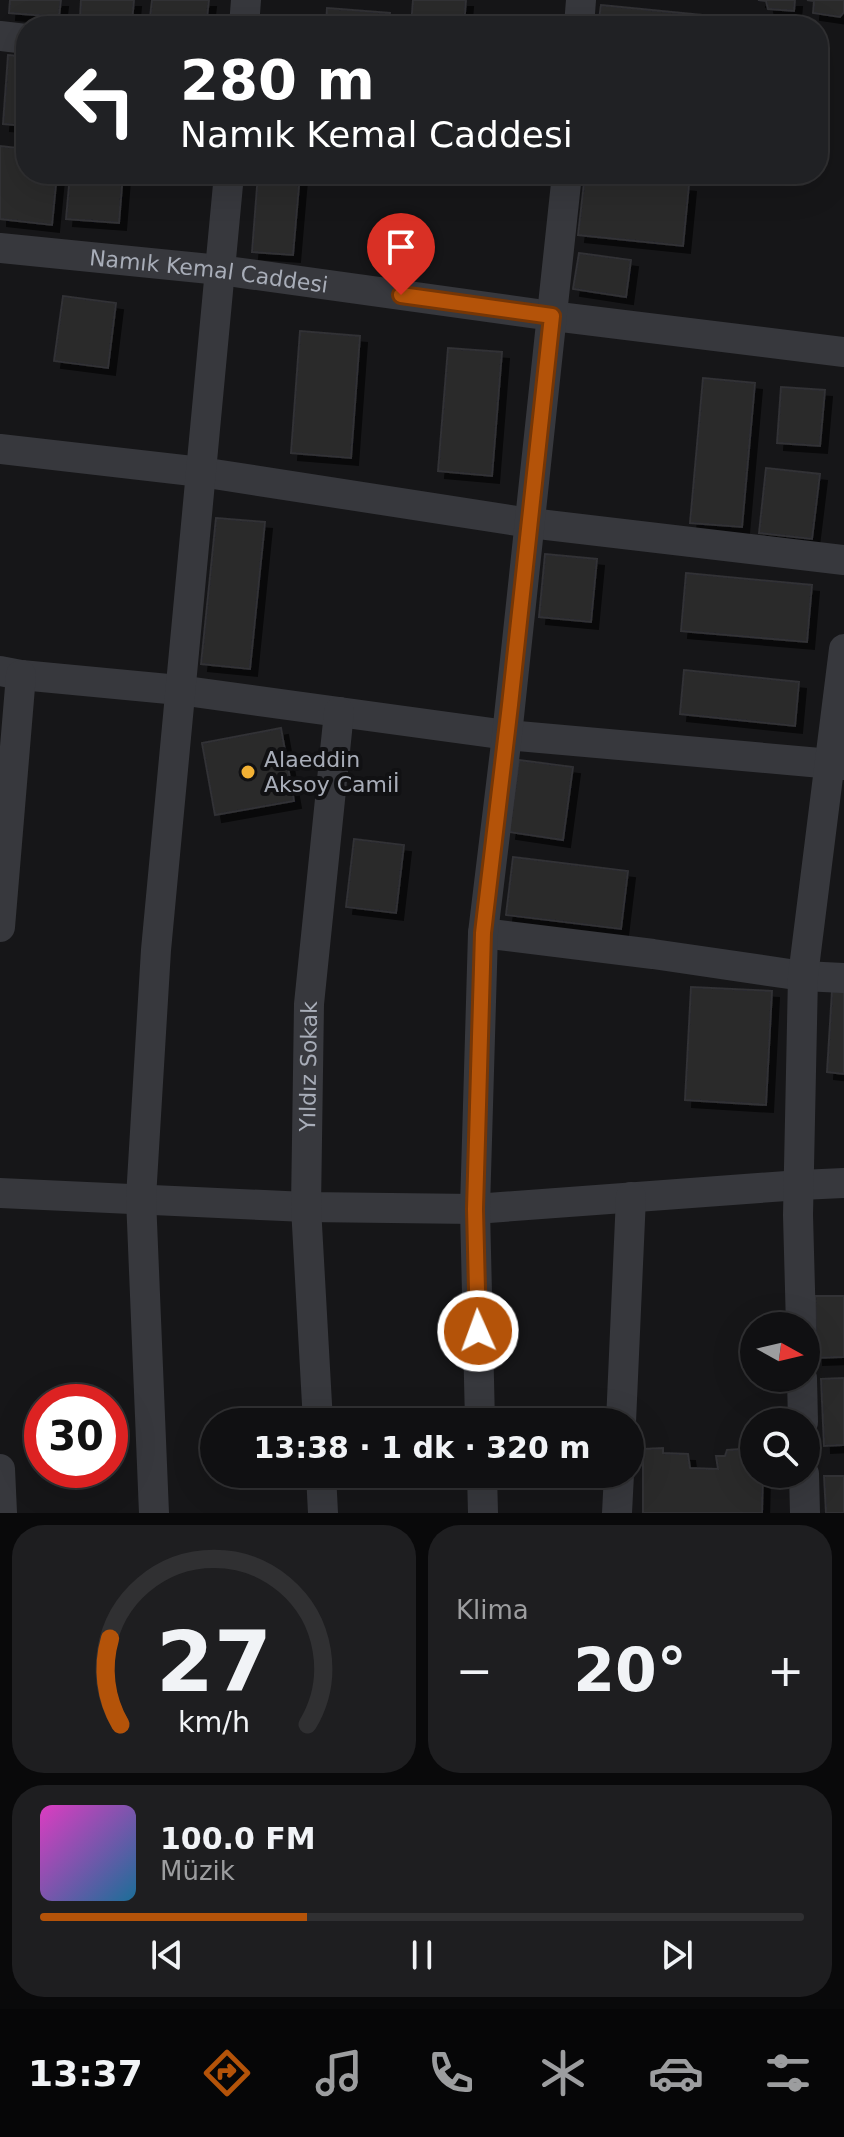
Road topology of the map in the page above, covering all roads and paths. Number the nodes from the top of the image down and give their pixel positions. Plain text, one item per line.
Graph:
1 (228, 184) edge
2 (566, 184) edge
3 (0, 248) edge
4 (220, 270) junction
5 (552, 316) junction
6 (844, 352) edge
7 (0, 449) edge
8 (201, 472) junction
9 (530, 523) junction
10 (844, 560) edge
11 (844, 649) edge
12 (11, 673) edge
13 (179, 690) junction
14 (339, 712) junction
15 (507, 735) junction
16 (836, 764) edge
17 (0, 927) edge
18 (483, 933) junction
19 (803, 976) junction
20 (844, 978) edge
21 (844, 1183) edge
22 (800, 1185) junction
23 (0, 1193) edge
24 (631, 1197) junction
25 (141, 1198) junction
26 (306, 1207) junction
27 (475, 1209) junction
28 (801, 1312) edge
29 (317, 1408) edge
30 (480, 1408) edge
31 (622, 1408) edge
32 (0, 1469) edge
33 (322, 1488) edge
34 (482, 1488) edge
35 (618, 1488) edge
36 (804, 1488) edge
37 (2, 1513) edge
38 (154, 1513) edge
39 (323, 1513) edge
40 (483, 1513) edge
41 (617, 1513) edge
42 (805, 1513) edge

1 - 4 street
2 - 5 street
3 - 4 street, Namık Kemal Caddesi
4 - 5 street, Namık Kemal Caddesi
4 - 8 street
5 - 6 street, Namık Kemal Caddesi
5 - 9 street
7 - 8 street
8 - 9 street
8 - 13 street
9 - 10 street
9 - 15 street
11 - 16 street
12 - 13 street
12 - 17 street
13 - 14 street
13 - 25 street
14 - 15 street
14 - 26 street, Yıldız Sokak
15 - 16 street
15 - 18 street
16 - 19 street
18 - 19 street
18 - 27 street
19 - 20 street
19 - 22 street
21 - 22 street
22 - 24 street
22 - 28 street
23 - 25 street
24 - 27 street
24 - 31 street
25 - 26 street
25 - 38 street
26 - 27 street
26 - 29 street, Yıldız Sokak
27 - 30 street
32 - 37 street
33 - 39 street
34 - 40 street
35 - 41 street
36 - 42 street

